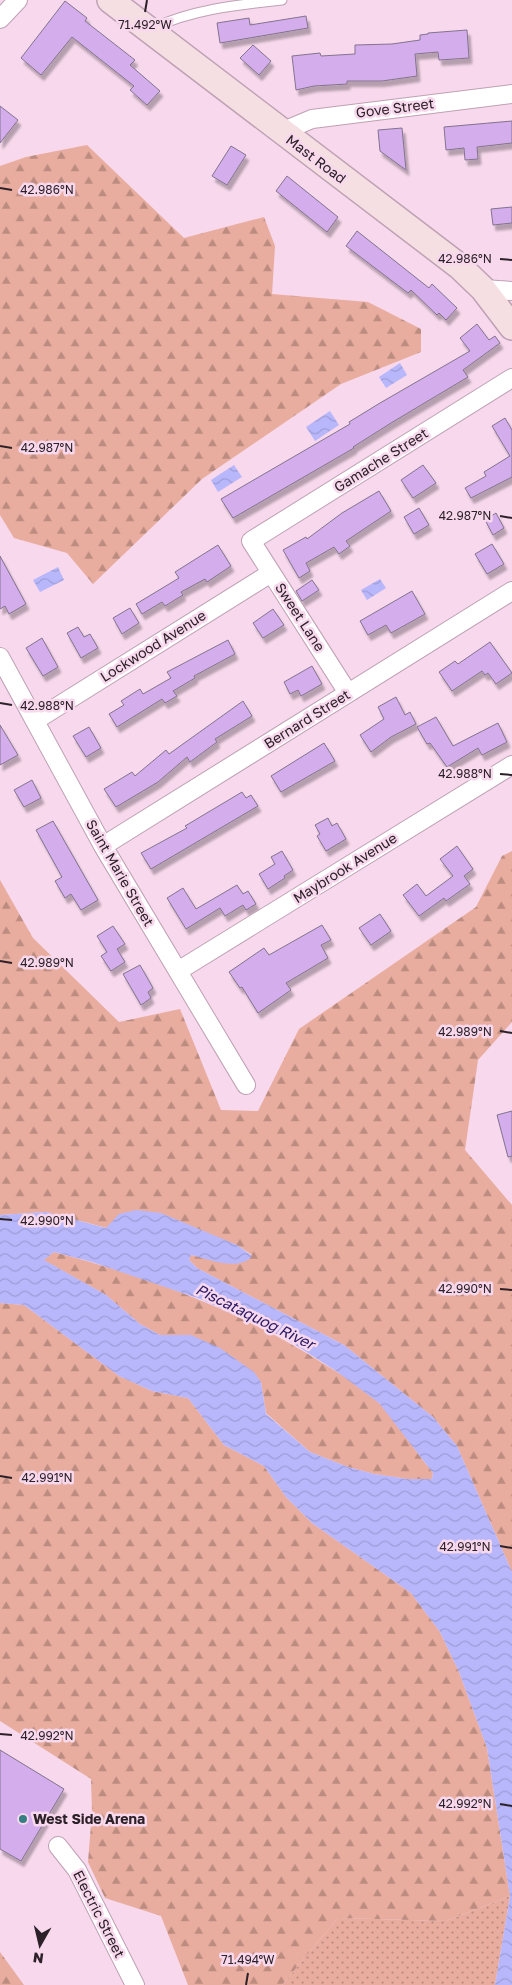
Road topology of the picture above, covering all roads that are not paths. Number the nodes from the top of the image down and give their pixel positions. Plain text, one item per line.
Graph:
1 (18, 0) edge
2 (110, 0) edge
3 (282, 0) edge
4 (0, 19) edge
5 (150, 29) junction
6 (512, 94) edge
7 (281, 132) junction
8 (483, 289) junction
9 (512, 291) edge
10 (512, 327) edge
11 (512, 378) edge
12 (251, 541) joint
13 (271, 573) junction
14 (512, 591) edge
15 (0, 657) edge
16 (348, 693) junction
17 (36, 720) junction
18 (512, 765) edge
19 (103, 846) junction
20 (178, 971) junction
21 (246, 1086) dead end
22 (58, 1846) dead end
23 (135, 1985) edge

1 - 4 street
2 - 5 main road, Mast Road
3 - 5 lane
5 - 7 main road, Mast Road
6 - 7 street, Gove Street
7 - 8 main road, Mast Road
8 - 9 street
8 - 10 main road, Mast Road
11 - 12 street, Gamache Street
12 - 13 street, Sweet Lane
13 - 16 street, Sweet Lane
13 - 17 street, Lockwood Avenue
14 - 16 street, Bernard Street
15 - 17 street, Saint Marie Street
16 - 19 street, Bernard Street
17 - 19 street, Saint Marie Street
18 - 20 street, Maybrook Avenue
19 - 20 street, Saint Marie Street
20 - 21 street, Saint Marie Street
22 - 23 street, Electric Street

